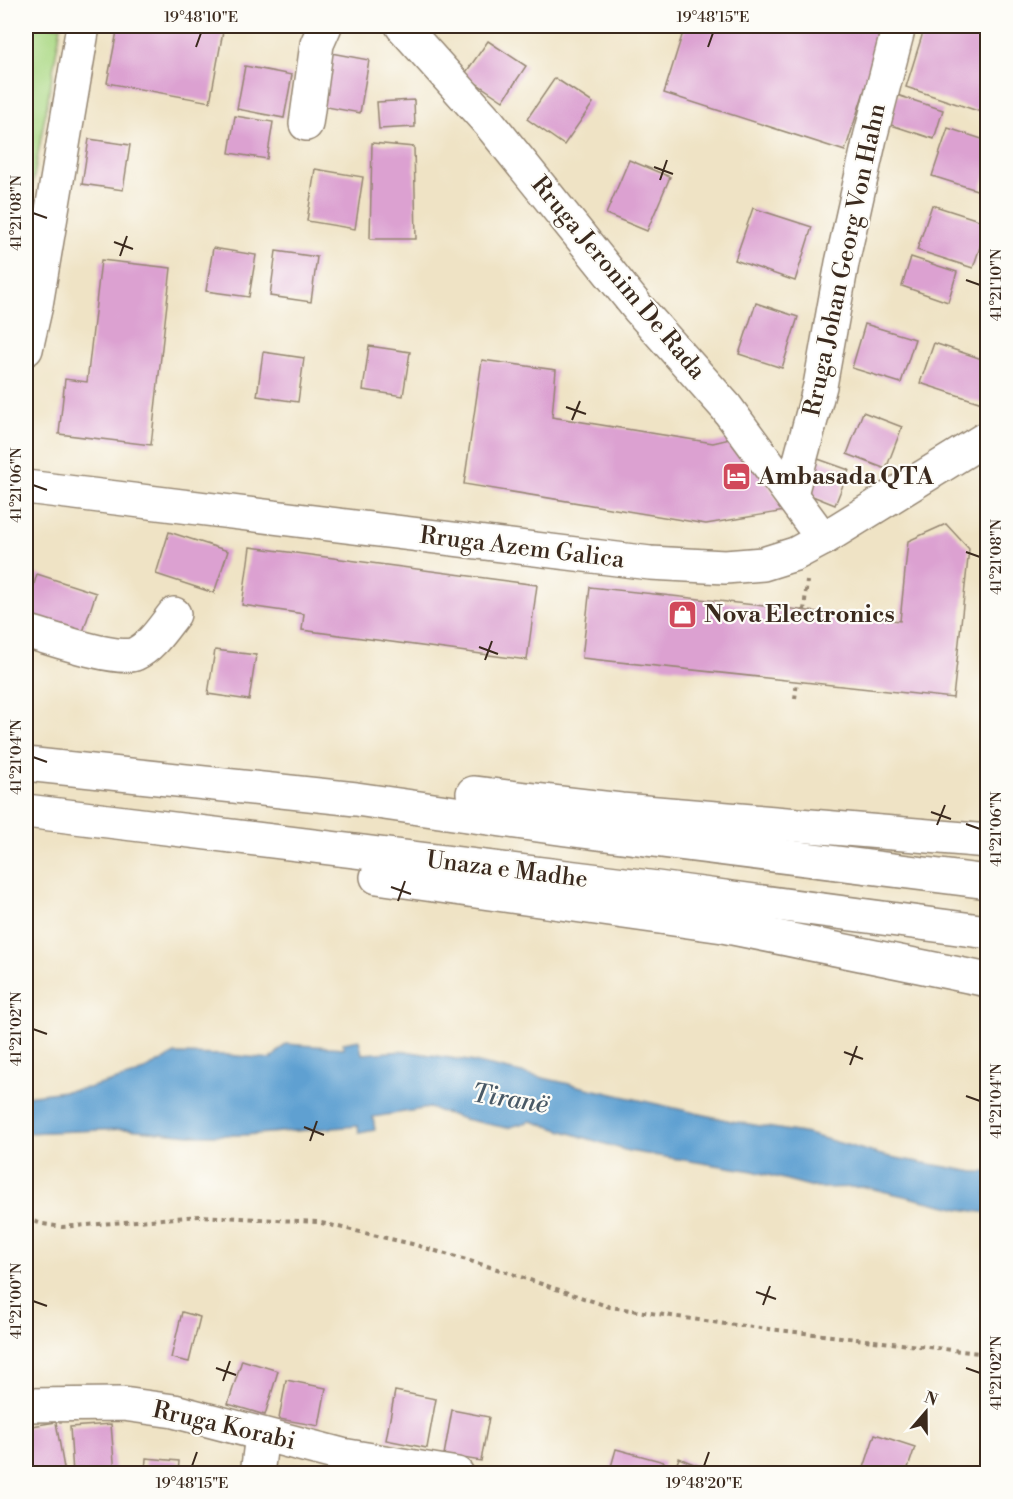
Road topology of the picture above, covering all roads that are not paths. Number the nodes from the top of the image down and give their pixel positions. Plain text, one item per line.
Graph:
1 (83, 26) edge
2 (325, 26) edge
3 (402, 26) edge
4 (898, 26) edge
5 (306, 124) dead end
6 (26, 349) edge
7 (987, 437) edge
8 (26, 487) edge
9 (791, 494) junction
10 (823, 539) junction
11 (174, 614) dead end
12 (26, 631) edge
13 (26, 764) edge
14 (110, 772) junction
15 (26, 812) edge
16 (105, 821) junction
17 (987, 841) edge
18 (987, 882) edge
19 (987, 932) edge
20 (987, 980) edge
21 (26, 1405) edge
22 (262, 1435) junction
23 (340, 1464) edge
24 (257, 1473) edge
25 (457, 1473) edge

1 - 6 main road
2 - 5 main road
3 - 9 main road, Rruga Jeronim De Rada
4 - 9 main road, Rruga Johan Georg Von Hahn
7 - 10 main road, Rruga Azem Galica
8 - 10 main road, Rruga Azem Galica
9 - 10 main road, Rruga Jeronim De Rada
11 - 12 main road
13 - 14 main road, Unaza e Madhe
14 - 17 main road
14 - 18 main road, Unaza e Madhe
15 - 16 main road, Unaza e Madhe
16 - 19 main road, Unaza e Madhe
16 - 20 main road
21 - 22 main road, Rruga Korabi
22 - 23 main road, Rruga Korabi
22 - 24 main road
23 - 25 main road, Rruga Korabi

